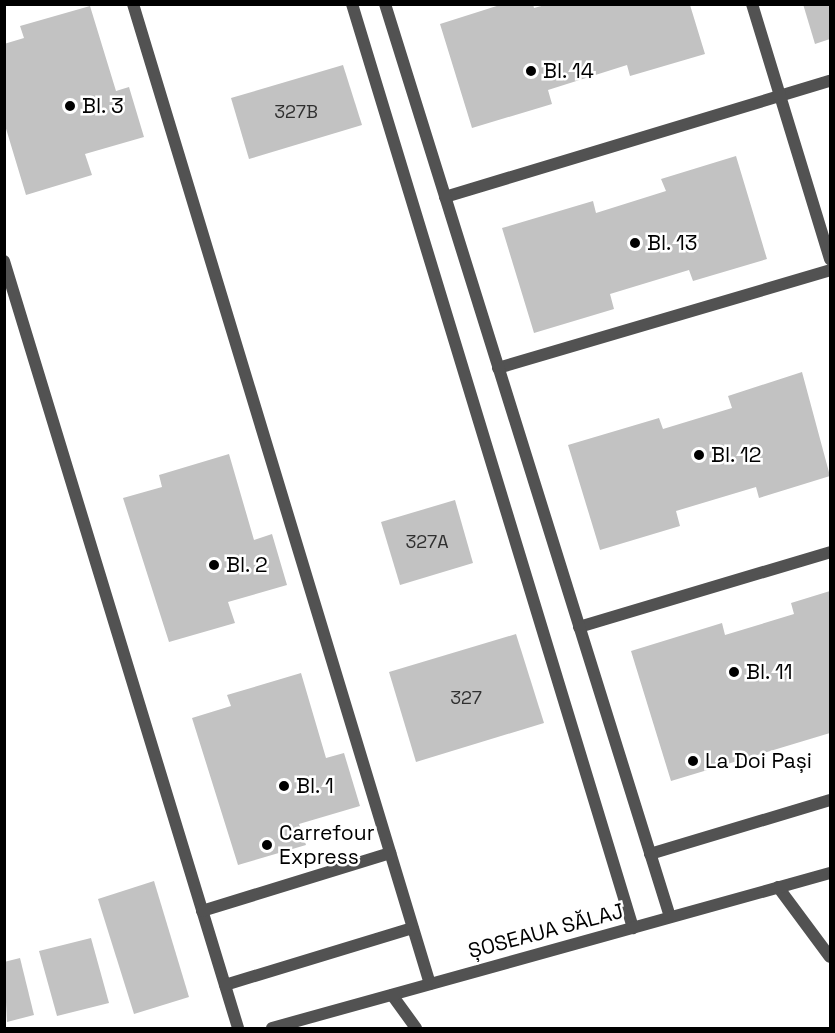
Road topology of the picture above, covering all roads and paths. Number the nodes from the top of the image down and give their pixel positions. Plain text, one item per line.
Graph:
1 (132, 4) edge
2 (352, 4) edge
3 (385, 4) edge
4 (753, 4) edge
5 (831, 81) edge
6 (781, 96) junction
7 (445, 197) junction
8 (831, 259) edge
9 (4, 261) edge
10 (831, 270) edge
11 (498, 368) junction
12 (831, 552) edge
13 (579, 627) junction
14 (831, 800) edge
15 (390, 853) junction
16 (651, 854) junction
17 (831, 873) edge
18 (778, 887) junction
19 (202, 911) junction
20 (670, 917) junction
21 (413, 928) junction
22 (633, 928) junction
23 (831, 957) edge
24 (430, 984) junction
25 (225, 985) junction
26 (392, 994) junction
27 (238, 1029) edge
28 (272, 1029) edge
29 (416, 1029) edge

1 - 15 street
2 - 22 street
3 - 7 street
4 - 6 street
5 - 6 street
6 - 7 street
6 - 8 street
7 - 11 street
9 - 19 street
10 - 11 street
11 - 13 street
12 - 13 street
13 - 16 street
14 - 16 street
15 - 19 street
15 - 21 street
16 - 20 street
17 - 18 street, ȘOSEAUA SĂLAJ
18 - 20 street, ȘOSEAUA SĂLAJ
18 - 23 street
19 - 25 street
20 - 22 street, ȘOSEAUA SĂLAJ
21 - 24 street
21 - 25 street
22 - 24 street, ȘOSEAUA SĂLAJ
24 - 26 street, ȘOSEAUA SĂLAJ
25 - 27 street
26 - 28 street, ȘOSEAUA SĂLAJ
26 - 29 street

